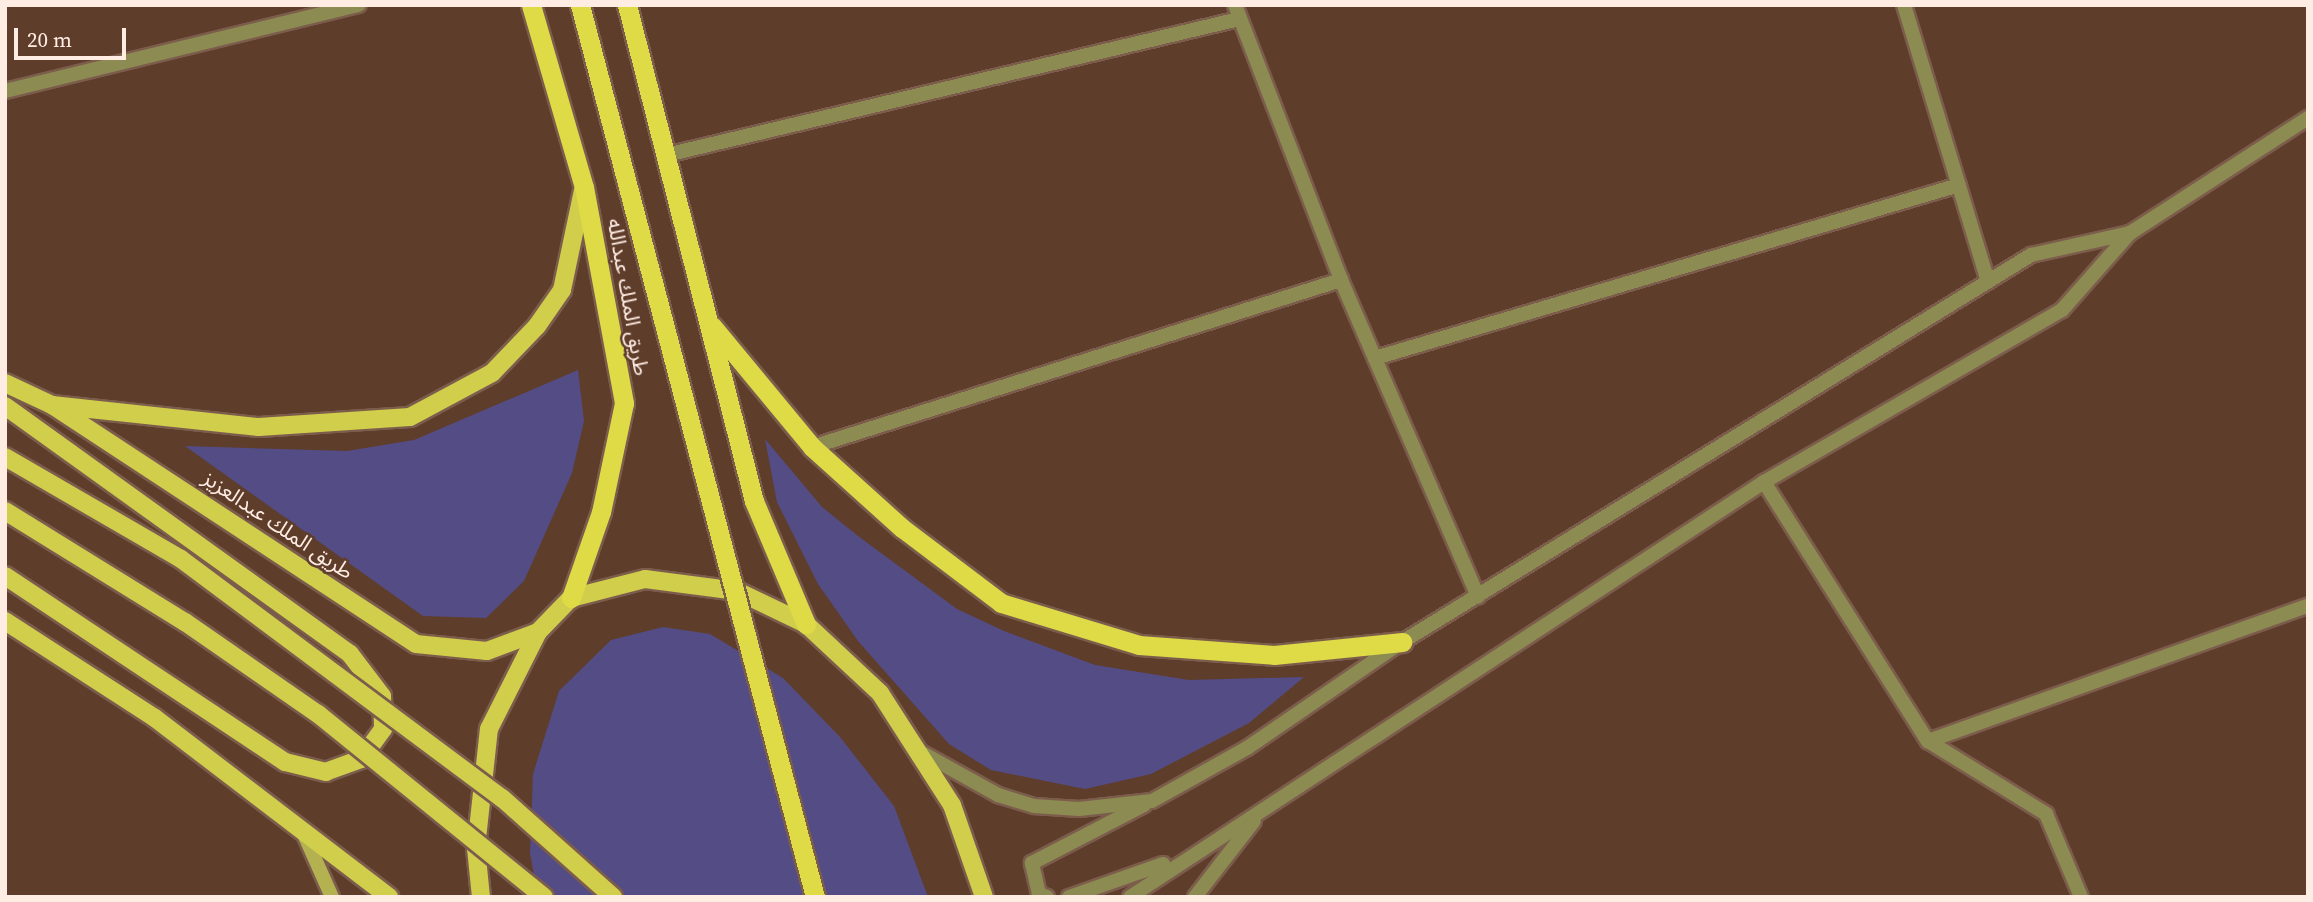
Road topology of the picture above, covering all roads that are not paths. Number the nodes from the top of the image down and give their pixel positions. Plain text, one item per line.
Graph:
1 (359, 5) edge
2 (531, 5) edge
3 (580, 5) edge
4 (1904, 5) edge
5 (629, 12) edge
6 (1237, 12) edge
7 (5, 91) edge
8 (2308, 118) edge
9 (666, 155) junction
10 (1959, 185) junction
11 (584, 187) junction
12 (2130, 233) junction
13 (1340, 280) junction
14 (1988, 282) junction
15 (712, 326) junction
16 (1375, 358) junction
17 (5, 383) edge
18 (52, 405) junction
19 (5, 406) edge
20 (812, 447) junction
21 (5, 457) edge
22 (1764, 482) junction
23 (5, 511) edge
24 (5, 576) edge
25 (1478, 597) junction
26 (572, 598) junction
27 (2308, 606) edge
28 (5, 621) edge
29 (806, 624) junction
30 (538, 632) junction
31 (1402, 642) junction
32 (1928, 741) junction
33 (916, 749) junction
34 (1287, 792) junction
35 (1152, 801) junction
36 (299, 821) junction
37 (1193, 851) junction
38 (332, 897) edge
39 (390, 897) edge
40 (481, 897) edge
41 (544, 897) edge
42 (613, 897) edge
43 (815, 897) edge
44 (984, 897) edge
45 (1047, 897) edge
46 (1069, 897) edge
47 (1130, 897) edge
48 (1195, 897) edge
49 (2081, 897) edge

1 - 7 street
2 - 11 highway, طريق الملك عبدالله
3 - 43 highway, bridge
4 - 10 street
5 - 9 highway
6 - 9 street
6 - 13 street
8 - 12 street
9 - 15 highway
10 - 14 street
10 - 16 street
11 - 18 main road
11 - 26 highway, طريق الملك عبدالله
12 - 14 street
12 - 22 street
13 - 16 street
13 - 20 street
14 - 25 street
15 - 20 highway
15 - 29 highway
16 - 25 street
17 - 18 main road, طريق الملك عبدالعزيز
18 - 30 main road, طريق الملك عبدالعزيز
19 - 24 main road
20 - 31 highway
21 - 42 main road, bridge
22 - 32 street
22 - 34 street
23 - 41 main road, bridge
25 - 31 street
26 - 29 main road
26 - 30 main road
27 - 32 street
28 - 36 main road
29 - 33 main road
30 - 40 main road
31 - 35 street
32 - 49 street
33 - 35 street
33 - 44 main road
34 - 37 street
34 - 48 street
35 - 45 street
36 - 38 main road
36 - 39 main road
37 - 46 street
37 - 47 street

